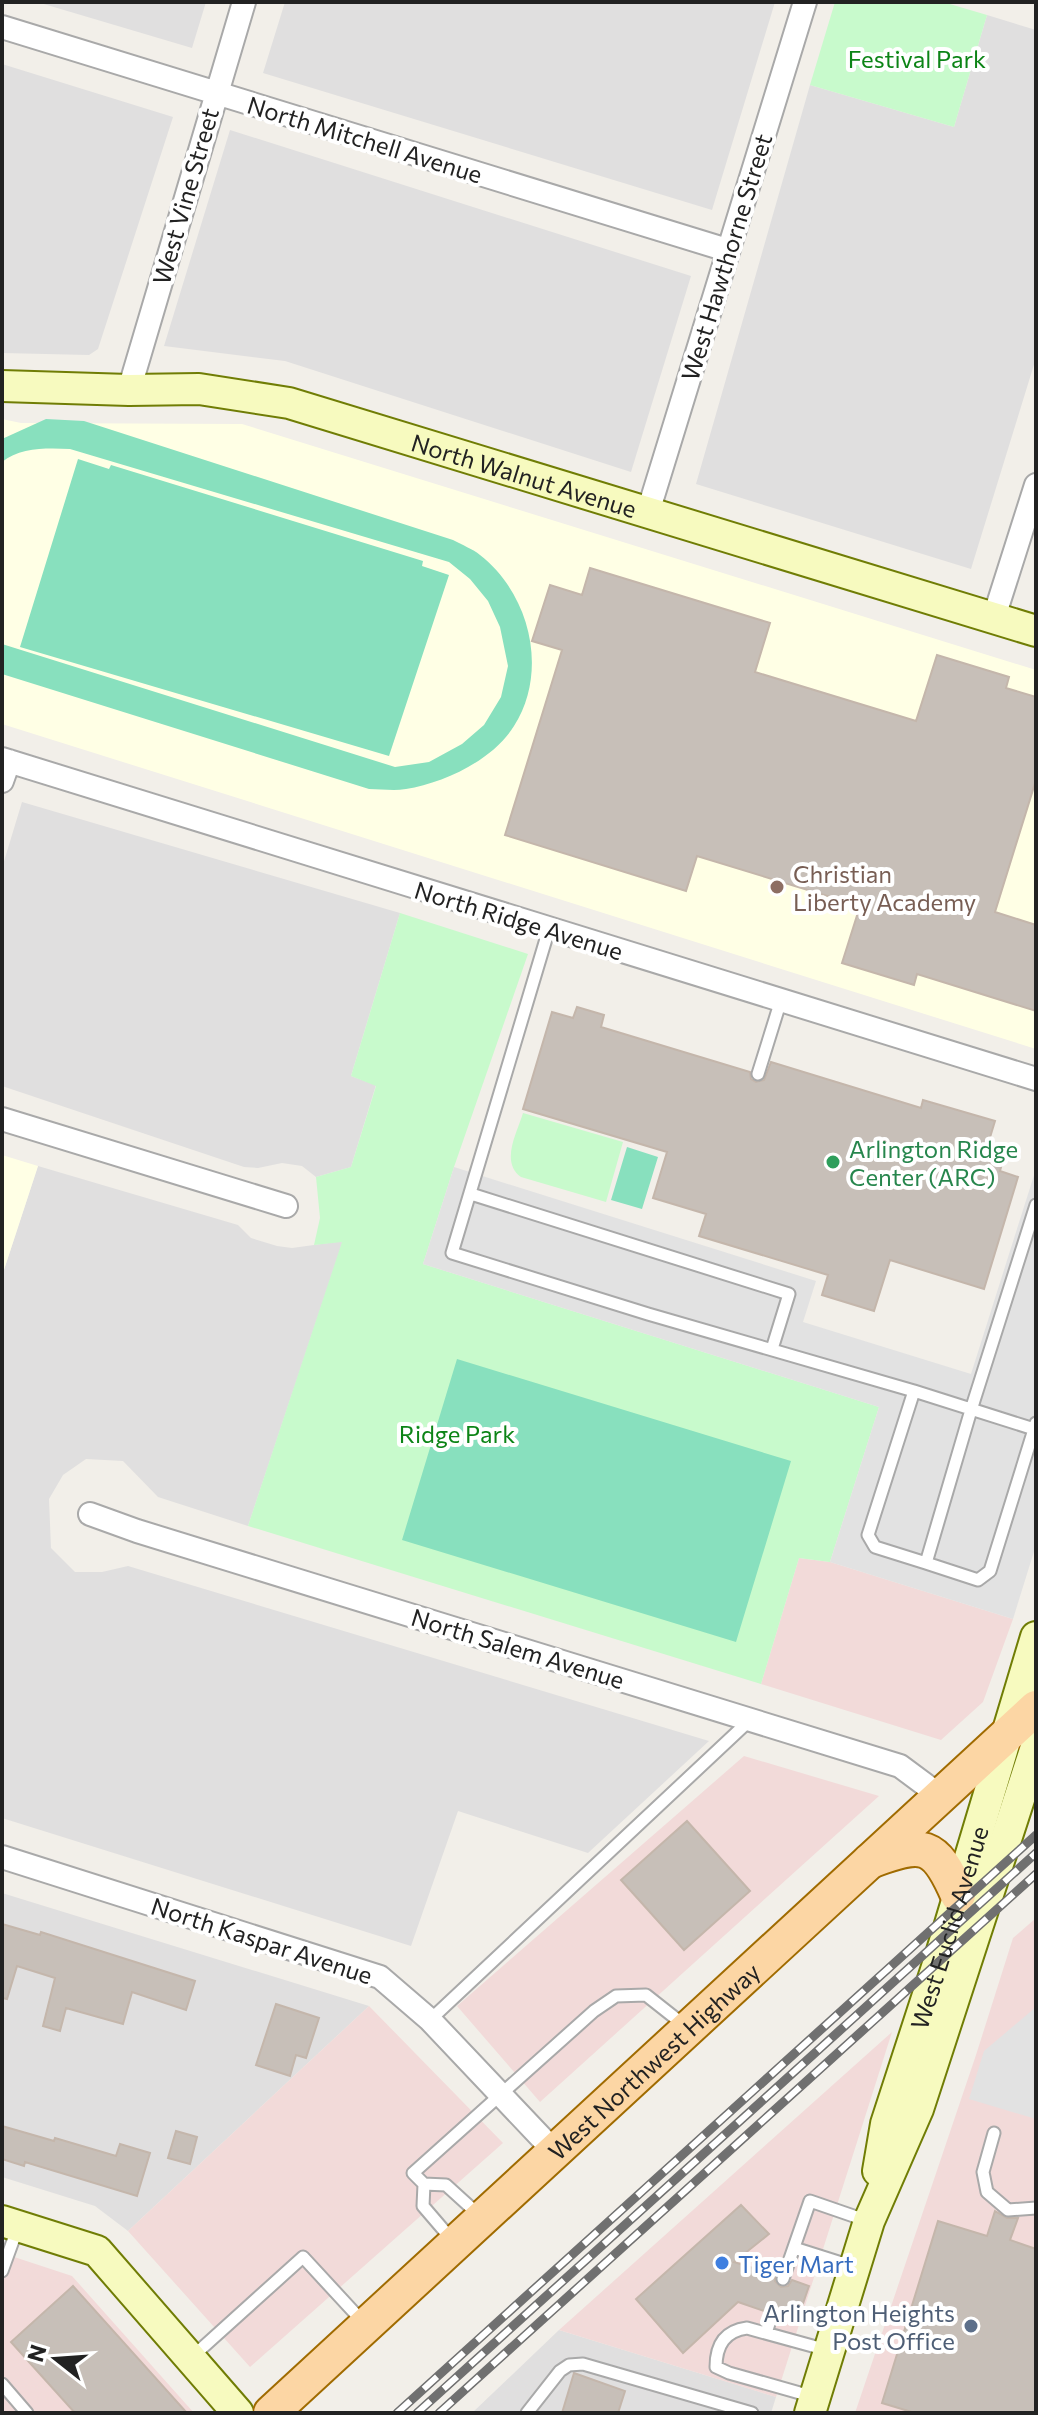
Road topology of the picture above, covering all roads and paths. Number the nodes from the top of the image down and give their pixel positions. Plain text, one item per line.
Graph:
1 (244, 2) edge
2 (805, 2) edge
3 (2, 27) edge
4 (215, 94) junction
5 (727, 250) junction
6 (2, 386) edge
7 (129, 390) junction
8 (1036, 485) edge
9 (648, 512) junction
10 (994, 617) junction
11 (1036, 631) edge
12 (4, 767) edge
13 (549, 929) junction
14 (781, 1000) junction
15 (758, 1074) dead end
16 (1036, 1079) edge
17 (2, 1119) edge
18 (471, 1194) junction
19 (1036, 1205) edge
20 (286, 1206) dead end
21 (772, 1349) junction
22 (914, 1391) junction
23 (971, 1410) junction
24 (1035, 1426) edge
25 (90, 1514) dead end
26 (926, 1563) junction
27 (1036, 1637) edge
28 (1036, 1708) edge
29 (751, 1720) junction
30 (1020, 1742) edge
31 (939, 1795) junction
32 (2, 1857) edge
33 (866, 1863) junction
34 (958, 1895) junction
35 (430, 2020) junction
36 (687, 2029) junction
37 (500, 2094) junction
38 (994, 2133) dead end
39 (554, 2151) junction
40 (424, 2184) junction
41 (1036, 2208) edge
42 (481, 2217) junction
43 (869, 2221) junction
44 (10, 2224) edge
45 (454, 2242) junction
46 (794, 2248) junction
47 (854, 2267) junction
48 (2, 2271) edge
49 (783, 2279) dead end
50 (772, 2314) dead end
51 (366, 2325) junction
52 (766, 2333) junction
53 (829, 2351) junction
54 (191, 2359) junction
55 (2, 2384) edge
56 (812, 2405) edge
57 (27, 2413) edge
58 (238, 2413) edge
59 (271, 2413) edge
60 (527, 2413) edge
61 (752, 2413) edge

1 - 4 street, West Vine Street
2 - 5 street, West Hawthorne Street
3 - 4 street, North Mitchell Avenue
4 - 5 street, North Mitchell Avenue
4 - 7 street, West Vine Street
5 - 9 street, West Hawthorne Street
6 - 7 street, North Walnut Avenue
7 - 9 street, North Walnut Avenue
8 - 10 street
9 - 10 street, North Walnut Avenue
10 - 11 street, North Walnut Avenue
12 - 13 street, North Ridge Avenue
13 - 14 street, North Ridge Avenue
13 - 18 lane
14 - 15 lane
14 - 16 street, North Ridge Avenue
17 - 20 street
18 - 21 lane
18 - 21 lane
19 - 23 lane
21 - 22 lane
22 - 23 lane
22 - 26 lane
23 - 24 lane
23 - 26 lane
24 - 26 lane
25 - 29 street, North Salem Avenue
27 - 30 street, West Euclid Avenue
28 - 30 main road, West Northwest Highway
29 - 31 street, North Salem Avenue
29 - 35 lane
30 - 31 main road, West Northwest Highway
30 - 34 street, West Euclid Avenue
30 - 43 street, West Euclid Avenue
31 - 33 main road, West Northwest Highway
32 - 35 street, North Kaspar Avenue
33 - 34 main road
33 - 36 main road, West Northwest Highway
34 - 43 street, West Euclid Avenue
35 - 37 street, North Kaspar Avenue
36 - 37 lane
36 - 39 main road, West Northwest Highway
37 - 39 street, North Kaspar Avenue
37 - 40 lane
38 - 41 lane
39 - 42 main road, West Northwest Highway
40 - 42 lane
40 - 45 lane
42 - 45 main road, West Northwest Highway
43 - 46 lane
43 - 47 street, West Euclid Avenue
44 - 48 lane
44 - 54 street
45 - 51 main road, West Northwest Highway
46 - 47 lane
46 - 49 lane
47 - 53 street, West Euclid Avenue
50 - 52 lane
51 - 54 lane
51 - 59 main road, West Northwest Highway
52 - 53 lane
52 - 56 lane
53 - 56 street, West Euclid Avenue
54 - 58 street
55 - 57 lane
60 - 61 lane

